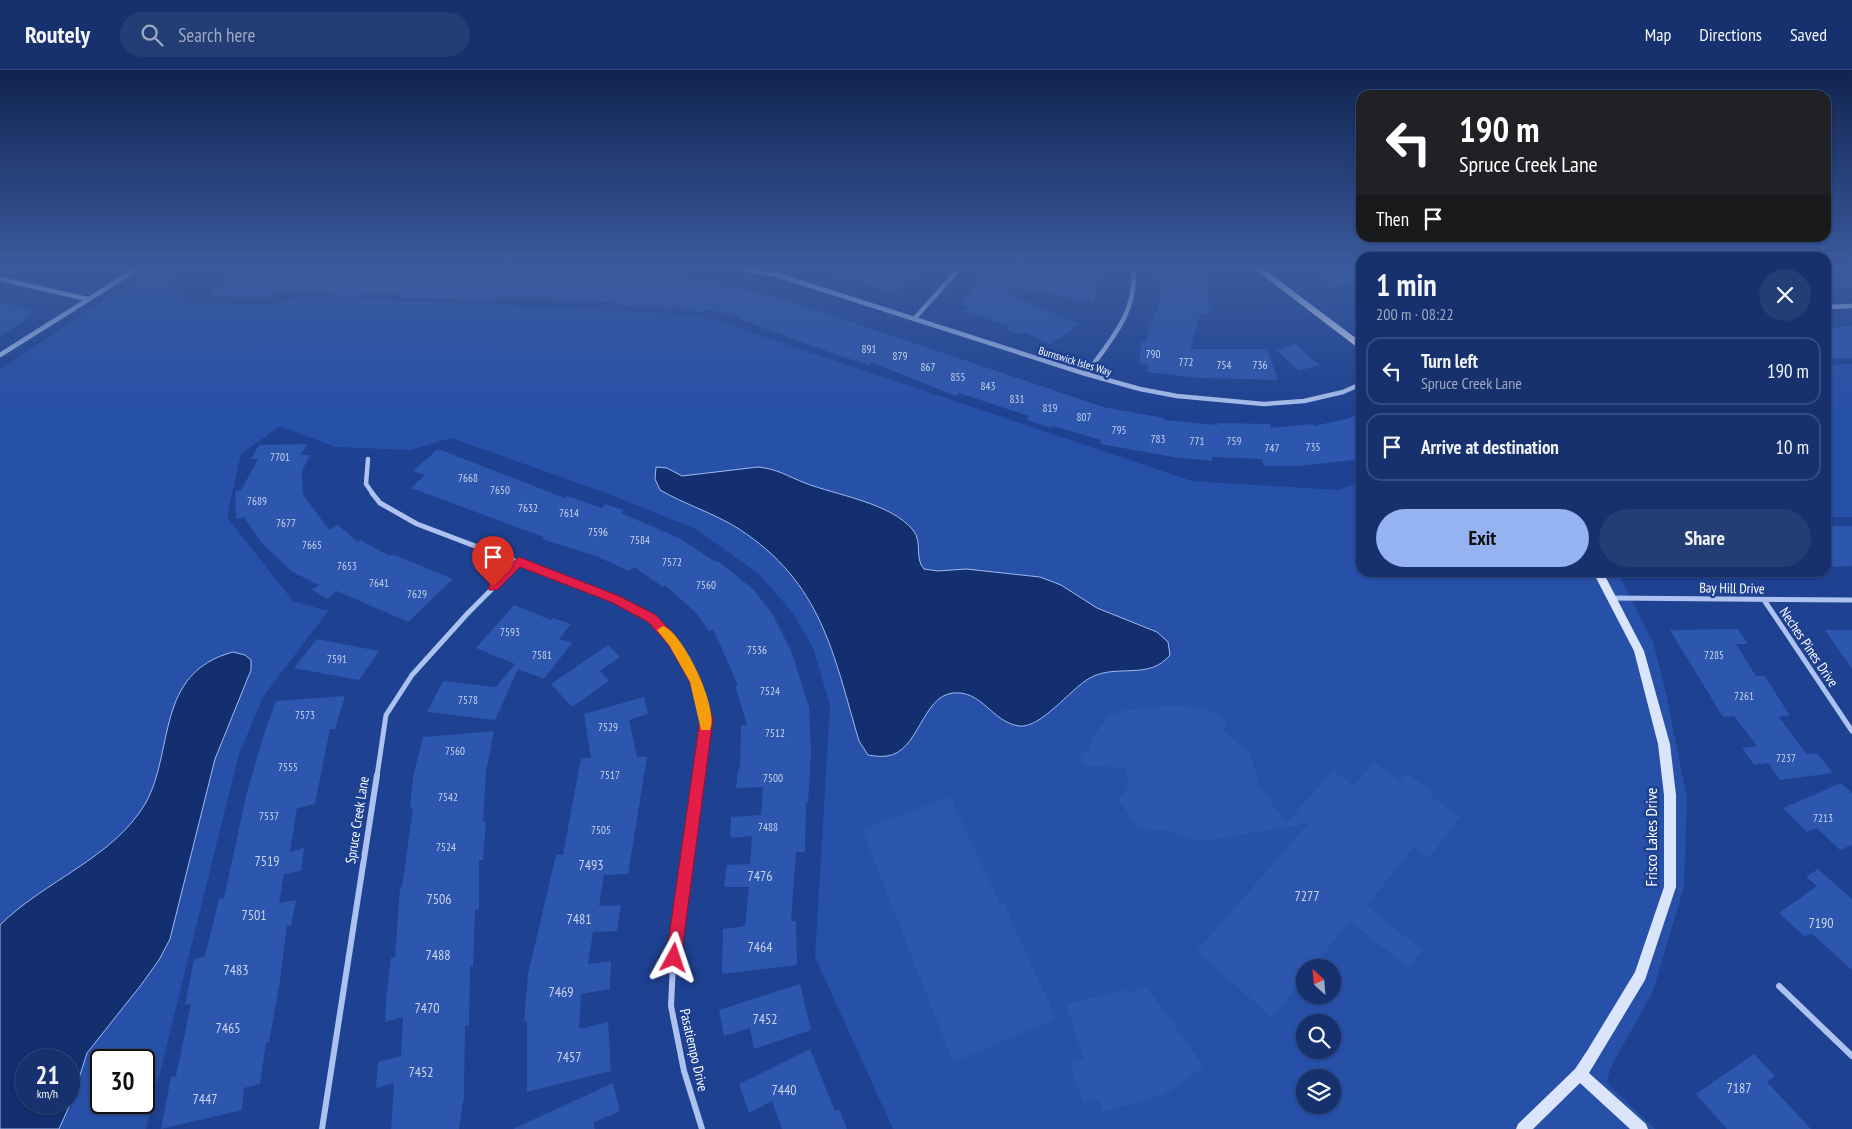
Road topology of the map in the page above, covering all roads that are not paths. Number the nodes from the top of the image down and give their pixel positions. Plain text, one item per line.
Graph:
1 (61, 316) edge
2 (906, 316) edge
3 (916, 316) edge
4 (1125, 316) edge
5 (1322, 316) edge
6 (914, 319) junction
7 (1356, 342) edge
8 (0, 355) edge
9 (1086, 374) junction
10 (1356, 386) edge
11 (368, 459) dead end
12 (519, 562) junction
13 (1601, 577) edge
14 (1612, 598) junction
15 (1764, 600) junction
16 (1852, 600) edge
17 (1852, 731) edge
18 (1779, 986) dead end
19 (1852, 1056) edge
20 (1580, 1074) junction
21 (322, 1129) edge
22 (702, 1129) edge
23 (1523, 1129) edge
24 (1641, 1129) edge

1 - 8 street
2 - 6 street, Burnswick Isles Way
3 - 6 street
4 - 9 street
5 - 7 street
6 - 9 street, Burnswick Isles Way
9 - 10 street, Burnswick Isles Way
11 - 12 street, Pasatiempo Drive
12 - 21 street, Spruce Creek Lane
12 - 22 street, Pasatiempo Drive
13 - 14 street, Frisco Lakes Drive
14 - 15 street, Bay Hill Drive
14 - 20 street, Frisco Lakes Drive
15 - 16 street, Bay Hill Drive
15 - 17 street, Neches Pines Drive
18 - 19 street
20 - 23 street, Frisco Lakes Drive
20 - 24 street

